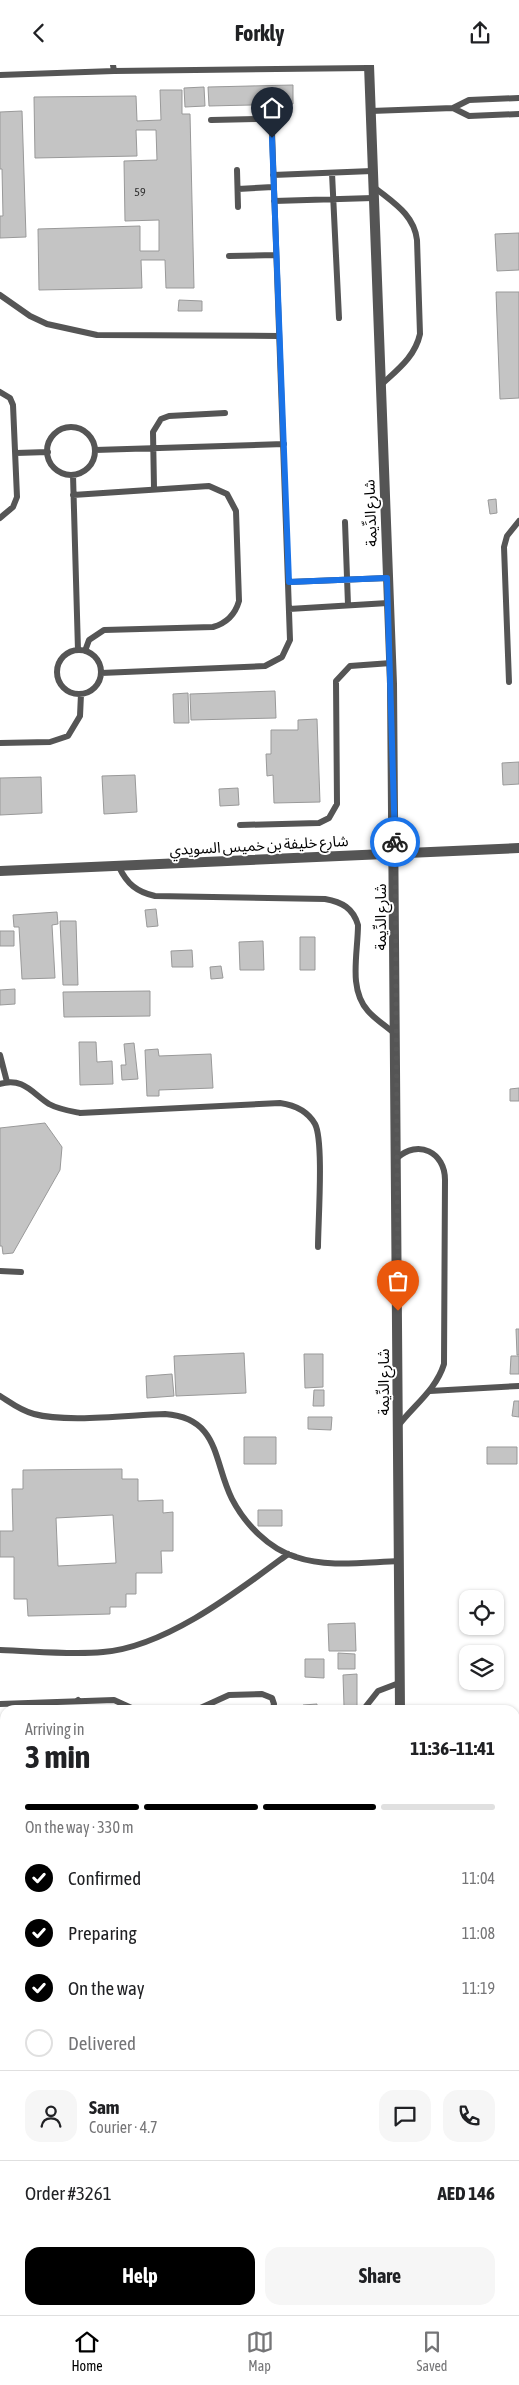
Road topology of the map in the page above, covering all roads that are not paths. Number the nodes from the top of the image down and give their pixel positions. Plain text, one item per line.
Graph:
1 (330, 66) edge
2 (369, 66) edge
3 (114, 68) edge
4 (0, 75) edge
5 (519, 98) edge
6 (453, 108) junction
7 (371, 111) junction
8 (519, 114) edge
9 (211, 120) dead end
10 (237, 170) dead end
11 (372, 171) junction
12 (332, 173) junction
13 (273, 175) junction
14 (372, 186) junction
15 (273, 187) junction
16 (238, 189) junction
17 (373, 198) junction
18 (333, 199) junction
19 (274, 201) junction
20 (238, 207) dead end
21 (276, 255) junction
22 (229, 257) dead end
23 (0, 295) edge
24 (339, 318) dead end
25 (279, 336) junction
26 (381, 385) junction
27 (0, 392) edge
28 (225, 413) dead end
29 (284, 444) junction
30 (152, 449) junction
31 (95, 450) junction
32 (48, 452) junction
33 (16, 453) junction
34 (74, 475) junction
35 (154, 488) junction
36 (74, 495) junction
37 (0, 518) edge
38 (519, 521) edge
39 (345, 522) dead end
40 (387, 578) junction
41 (347, 580) junction
42 (289, 582) junction
43 (388, 603) junction
44 (348, 605) junction
45 (289, 609) junction
46 (82, 651) junction
47 (391, 663) junction
48 (101, 673) junction
49 (509, 682) dead end
50 (80, 694) junction
51 (0, 743) edge
52 (240, 825) dead end
53 (519, 848) edge
54 (395, 854) junction
55 (119, 867) junction
56 (0, 871) edge
57 (396, 1035) junction
58 (0, 1055) edge
59 (3, 1083) edge
60 (397, 1158) junction
61 (318, 1247) dead end
62 (0, 1271) edge
63 (21, 1272) dead end
64 (519, 1386) edge
65 (430, 1391) junction
66 (0, 1396) edge
67 (398, 1426) junction
68 (288, 1554) junction
69 (399, 1561) junction
70 (0, 1650) edge
71 (399, 1683) junction
72 (78, 1700) junction
73 (0, 1704) edge
74 (81, 1705) edge
75 (124, 1705) edge
76 (207, 1705) edge
77 (274, 1705) edge
78 (367, 1705) edge
79 (400, 1705) edge

1 - 2 lane
1 - 3 lane
2 - 7 street, شارع الدِّيمة
3 - 4 lane
5 - 6 lane
6 - 7 lane
6 - 8 lane
7 - 11 street, شارع الدِّيمة
9 - 13 lane
10 - 16 lane
11 - 12 lane
11 - 14 street, شارع الدِّيمة
12 - 13 lane
12 - 18 lane
13 - 15 lane
14 - 17 street, شارع الدِّيمة
14 - 26 lane
15 - 16 lane
15 - 19 lane
16 - 20 lane
17 - 18 lane
17 - 26 street, شارع الدِّيمة
18 - 19 lane
18 - 24 lane
19 - 21 lane
21 - 22 lane
21 - 25 lane
23 - 25 lane
25 - 29 lane
26 - 40 street, شارع الدِّيمة
27 - 33 lane
28 - 30 lane
29 - 30 lane
29 - 42 lane
30 - 31 lane
30 - 35 lane
31 - 32 lane
31 - 34 lane
32 - 33 lane
32 - 34 lane
33 - 37 lane
34 - 36 lane
35 - 36 lane
35 - 46 lane
36 - 46 lane
38 - 49 lane
39 - 41 lane
40 - 41 lane
40 - 43 street, شارع الدِّيمة
41 - 42 lane
41 - 44 lane
42 - 45 lane
43 - 44 lane
43 - 47 street, شارع الدِّيمة
44 - 45 lane
45 - 48 lane
46 - 48 lane
46 - 50 lane
47 - 52 lane
47 - 54 street, شارع الدِّيمة
48 - 50 lane
50 - 51 lane
53 - 54 street, شارع خليفة بن خميس السويدي
54 - 55 street, شارع خليفة بن خميس السويدي
54 - 57 street, شارع الدِّيمة
55 - 56 street, شارع خليفة بن خميس السويدي
55 - 57 lane
57 - 60 street, شارع الدِّيمة
58 - 59 lane
59 - 61 lane
60 - 65 lane
60 - 67 street, شارع الدِّيمة
62 - 63 lane
64 - 65 lane
65 - 67 lane
66 - 68 lane
67 - 69 street, شارع الدِّيمة
68 - 69 lane
68 - 70 lane
69 - 71 street, شارع الدِّيمة
71 - 78 lane
71 - 79 street, شارع الدِّيمة
72 - 73 lane
72 - 74 lane
72 - 75 lane
76 - 77 lane

